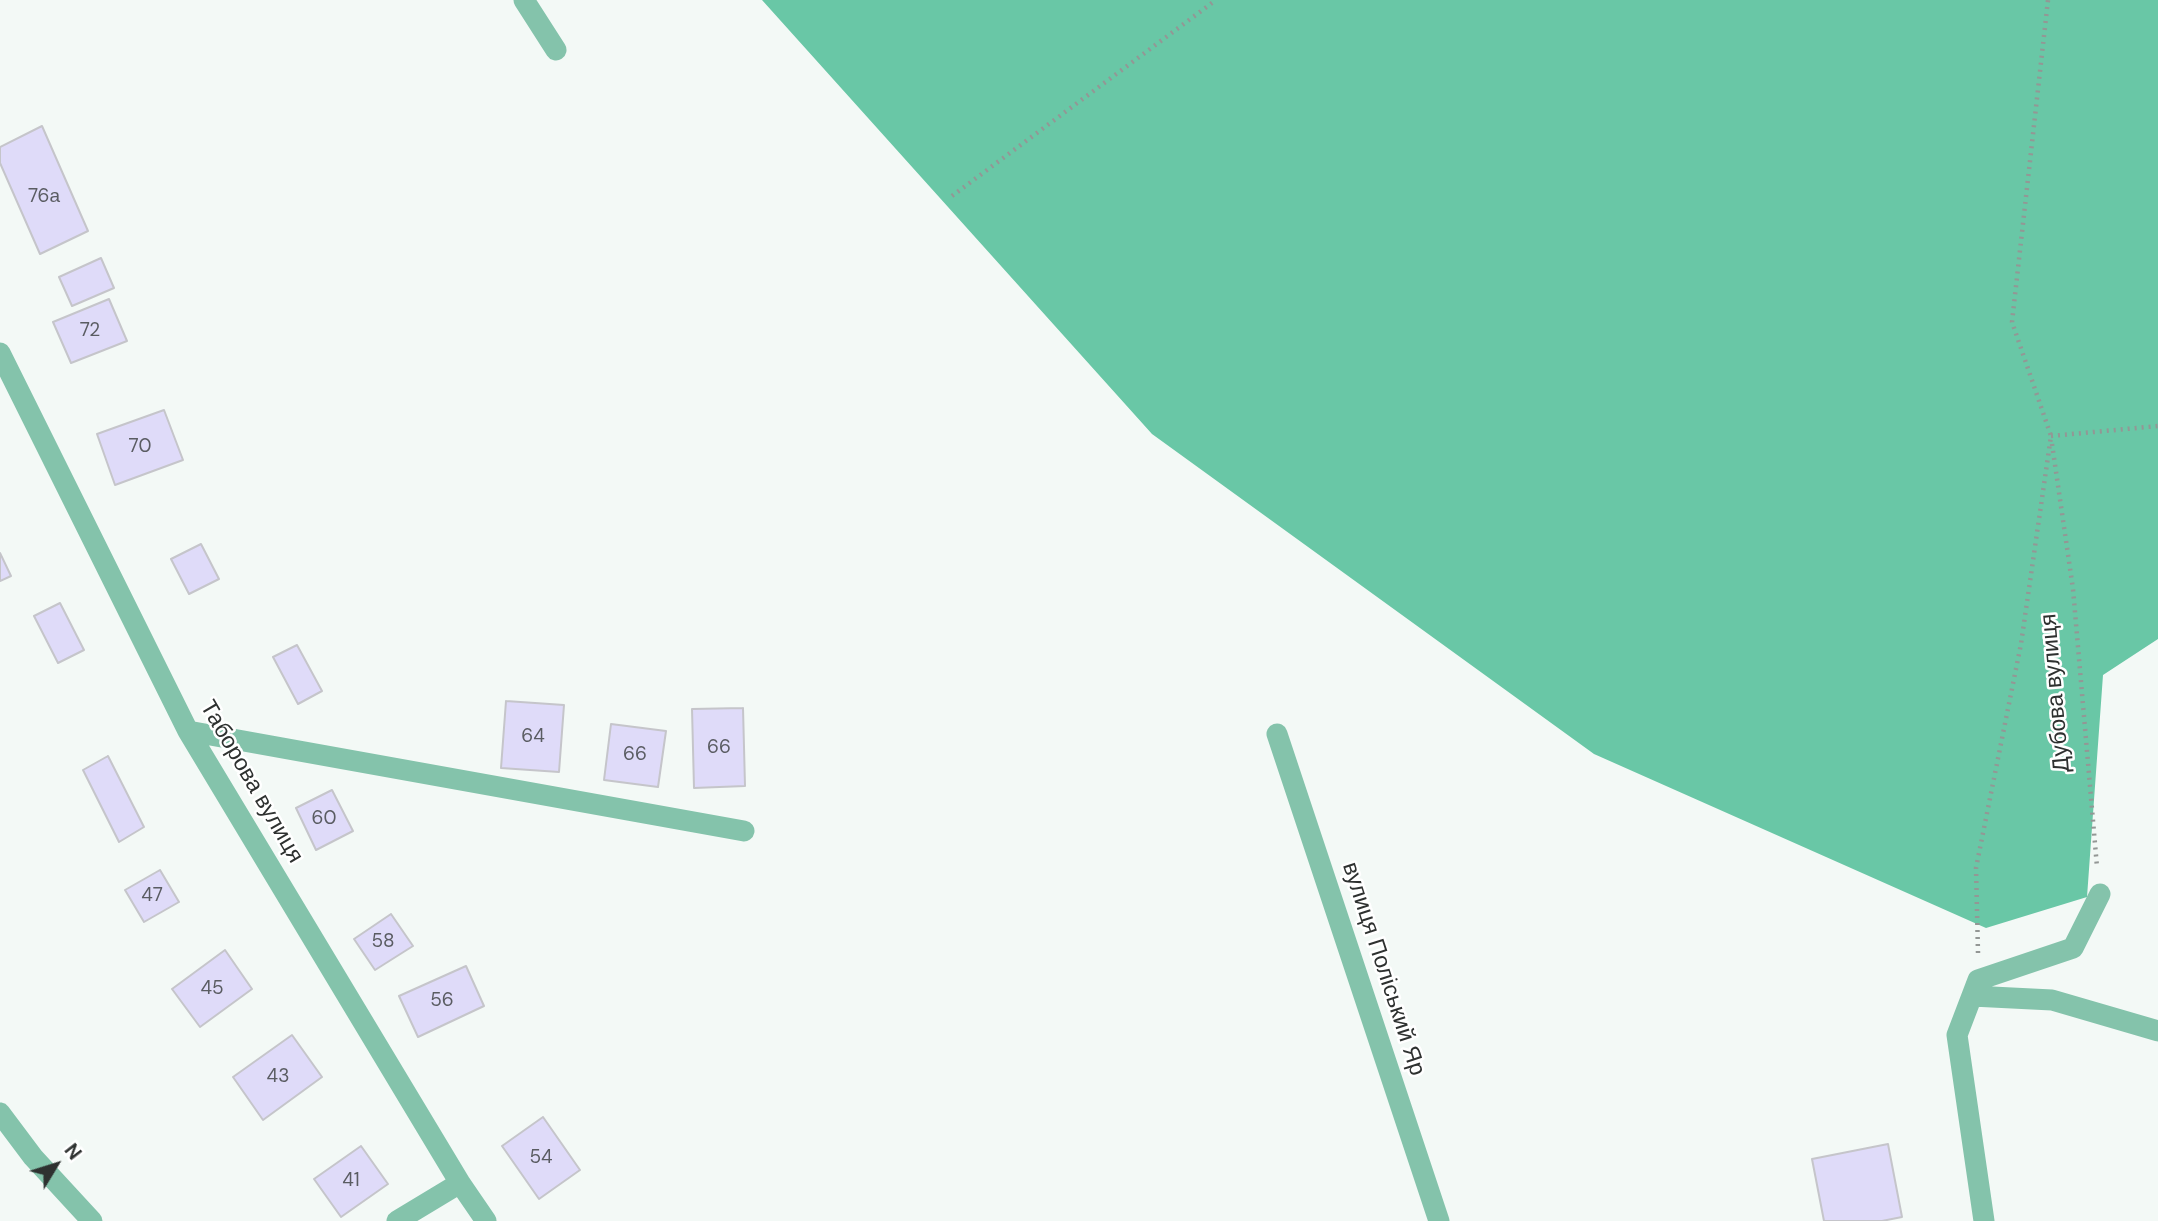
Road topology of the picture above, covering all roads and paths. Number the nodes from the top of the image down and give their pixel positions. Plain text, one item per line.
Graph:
1 (524, 0) edge
2 (1216, 0) edge
3 (2048, 0) edge
4 (556, 50) dead end
5 (952, 196) dead end
6 (0, 353) edge
7 (2158, 426) edge
8 (2051, 436) junction
9 (188, 731) junction
10 (1277, 734) dead end
11 (744, 831) dead end
12 (2100, 894) joint
13 (1975, 988) junction
14 (2158, 1031) edge
15 (0, 1113) edge
16 (460, 1183) junction
17 (92, 1221) edge
18 (397, 1221) edge
19 (486, 1221) edge
20 (1439, 1221) edge
21 (1984, 1221) edge

1 - 4 street
2 - 5 path
3 - 8 path, Дубова вулиця
6 - 9 street, Таборова вулиця
7 - 8 path
8 - 12 path, Дубова вулиця
8 - 13 path
9 - 11 street
9 - 16 street, Таборова вулиця
10 - 20 street, вулиця Поліський Яр
12 - 13 street
13 - 14 street
13 - 21 street
15 - 17 street
16 - 18 street
16 - 19 street, Таборова вулиця

